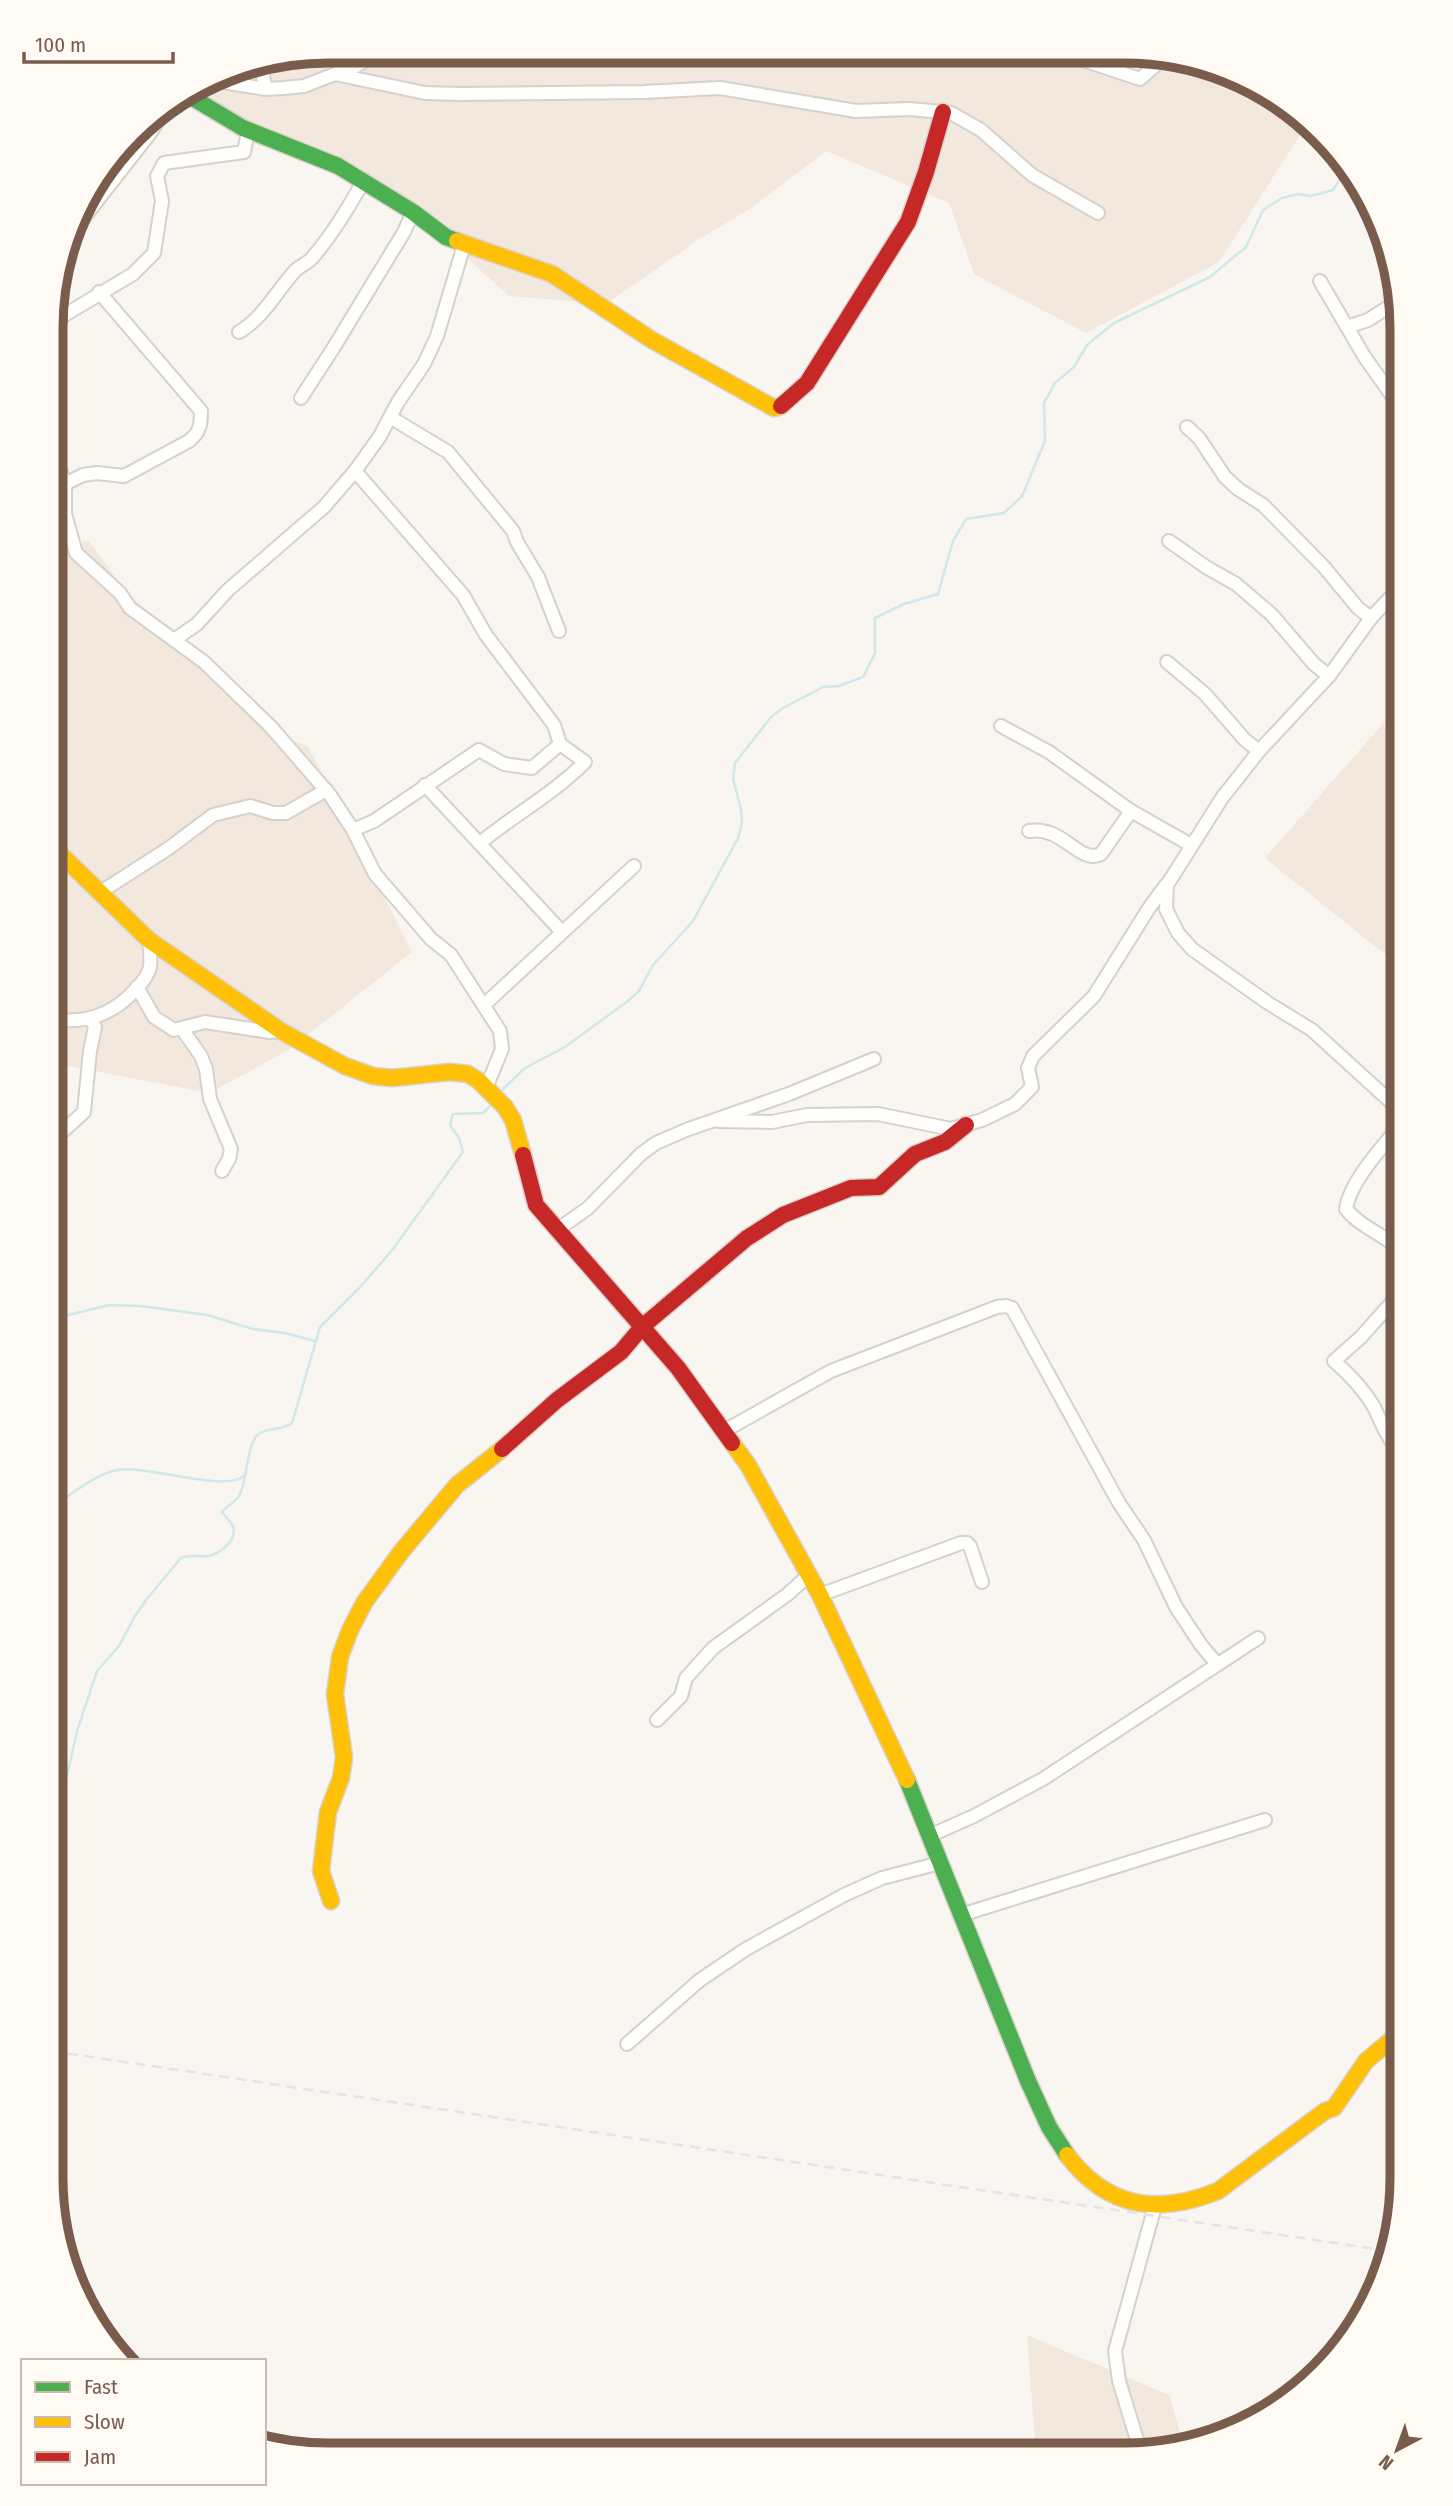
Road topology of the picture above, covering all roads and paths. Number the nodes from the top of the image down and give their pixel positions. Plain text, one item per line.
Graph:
1 (359, 63) edge
2 (1092, 63) edge
3 (1156, 65) edge
4 (262, 72) edge
5 (335, 74) junction
6 (227, 83) edge
7 (265, 89) junction
8 (195, 99) edge
9 (943, 112) junction
10 (153, 129) edge
11 (248, 131) junction
12 (364, 180) junction
13 (93, 206) edge
14 (413, 212) junction
15 (1098, 213) dead end
16 (464, 245) junction
17 (1320, 281) dead end
18 (99, 292) junction
19 (1389, 307) edge
20 (64, 315) edge
21 (1347, 327) junction
22 (239, 332) dead end
23 (1390, 393) edge
24 (301, 398) dead end
25 (390, 417) junction
26 (1187, 427) dead end
27 (355, 471) junction
28 (63, 479) edge
29 (65, 484) junction
30 (65, 514) joint
31 (1169, 541) dead end
32 (1390, 598) edge
33 (1371, 618) junction
34 (559, 631) dead end
35 (174, 640) junction
36 (1167, 662) dead end
37 (1329, 676) junction
38 (1001, 726) dead end
39 (560, 744) junction
40 (1259, 751) junction
41 (425, 785) junction
42 (326, 790) junction
43 (1131, 811) junction
44 (353, 830) junction
45 (1030, 831) dead end
46 (480, 844) junction
47 (1191, 845) junction
48 (63, 857) edge
49 (634, 866) dead end
50 (1167, 885) junction
51 (99, 893) junction
52 (562, 932) junction
53 (149, 940) junction
54 (137, 987) junction
55 (484, 1005) junction
56 (91, 1018) junction
57 (63, 1020) edge
58 (182, 1029) junction
59 (281, 1031) junction
60 (874, 1059) dead end
61 (494, 1096) junction
62 (1390, 1101) edge
63 (718, 1121) junction
64 (966, 1125) junction
65 (63, 1131) edge
66 (1390, 1138) edge
67 (222, 1171) dead end
68 (557, 1230) junction
69 (1390, 1241) edge
70 (1390, 1305) edge
71 (643, 1326) junction
72 (724, 1432) junction
73 (1390, 1440) edge
74 (809, 1575) junction
75 (982, 1582) dead end
76 (820, 1595) junction
77 (1258, 1639) dead end
78 (1217, 1664) junction
79 (657, 1720) dead end
80 (1265, 1820) dead end
81 (929, 1836) junction
82 (940, 1863) junction
83 (331, 1901) dead end
84 (961, 1915) junction
85 (1390, 2041) edge
86 (626, 2044) dead end
87 (1155, 2206) junction
88 (1138, 2442) edge

1 - 5 street
2 - 3 street
4 - 7 street
5 - 7 street
5 - 9 street
6 - 7 street
8 - 11 street
9 - 15 street
9 - 16 street
10 - 13 street
11 - 12 street
11 - 18 street
12 - 14 street
12 - 22 street
14 - 16 street
14 - 24 street
16 - 25 street
17 - 21 street
18 - 20 street
18 - 29 street
19 - 21 street
21 - 23 street
25 - 27 street
25 - 34 street
26 - 33 street
27 - 35 street
27 - 39 street
28 - 29 street
29 - 30 street
30 - 35 street
31 - 37 street
32 - 33 street
33 - 37 street
35 - 42 street
36 - 40 street
37 - 40 street
38 - 43 street
39 - 41 street
39 - 46 street
40 - 47 street
41 - 44 street
41 - 46 street
42 - 44 street
42 - 51 street
43 - 45 street
43 - 47 street
44 - 55 street
46 - 52 street
47 - 50 street
48 - 51 street
49 - 52 street
50 - 62 street
50 - 64 street
51 - 53 street
52 - 55 street
53 - 54 street
53 - 59 street
54 - 56 street
54 - 58 street
55 - 61 street
56 - 57 street
56 - 65 street
58 - 59 street
58 - 67 street
59 - 61 street
60 - 63 street
61 - 68 street
63 - 64 street
63 - 68 street
64 - 71 street
66 - 69 street
68 - 71 street
70 - 73 street
71 - 72 street
71 - 83 street
72 - 74 street
72 - 78 street
74 - 76 street
74 - 79 street
75 - 76 street
76 - 81 street
77 - 78 street
78 - 81 street
80 - 84 street
81 - 82 street
82 - 84 street
82 - 86 street
84 - 87 street
85 - 87 street
87 - 88 street

